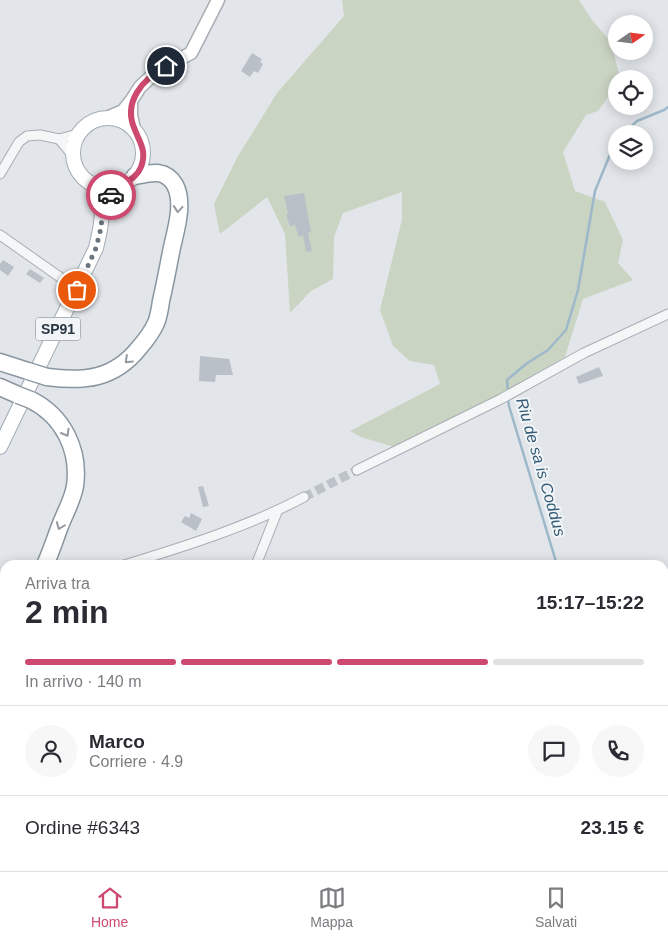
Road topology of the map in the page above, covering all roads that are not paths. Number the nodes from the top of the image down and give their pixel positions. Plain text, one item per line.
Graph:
1 (218, 0) edge
2 (131, 101) junction
3 (109, 118) junction
4 (134, 130) junction
5 (78, 134) junction
6 (58, 139) junction
7 (73, 156) junction
8 (0, 174) edge
9 (135, 176) junction
10 (98, 187) junction
11 (116, 188) junction
12 (103, 206) junction
13 (0, 236) edge
14 (64, 280) dead end
15 (668, 314) edge
16 (0, 362) edge
17 (0, 387) edge
18 (0, 447) edge
19 (357, 470) tunnel mouth
20 (304, 497) tunnel mouth
21 (276, 512) junction
22 (47, 560) edge
23 (141, 560) edge
24 (258, 560) edge

1 - 2 street
2 - 3 street
2 - 4 street
3 - 4 main road
3 - 5 main road
4 - 9 main road
5 - 6 street
5 - 7 main road
6 - 7 street
6 - 8 street
7 - 10 main road
9 - 11 main road, SP91
9 -> 16 highway, bridge
10 - 11 main road
10 - 12 main road, SP91
11 - 12 main road, SP91
12 - 18 main road, SP91
13 - 14 street
15 - 19 street
17 -> 22 highway
20 - 21 street
21 - 23 street
21 - 24 street

